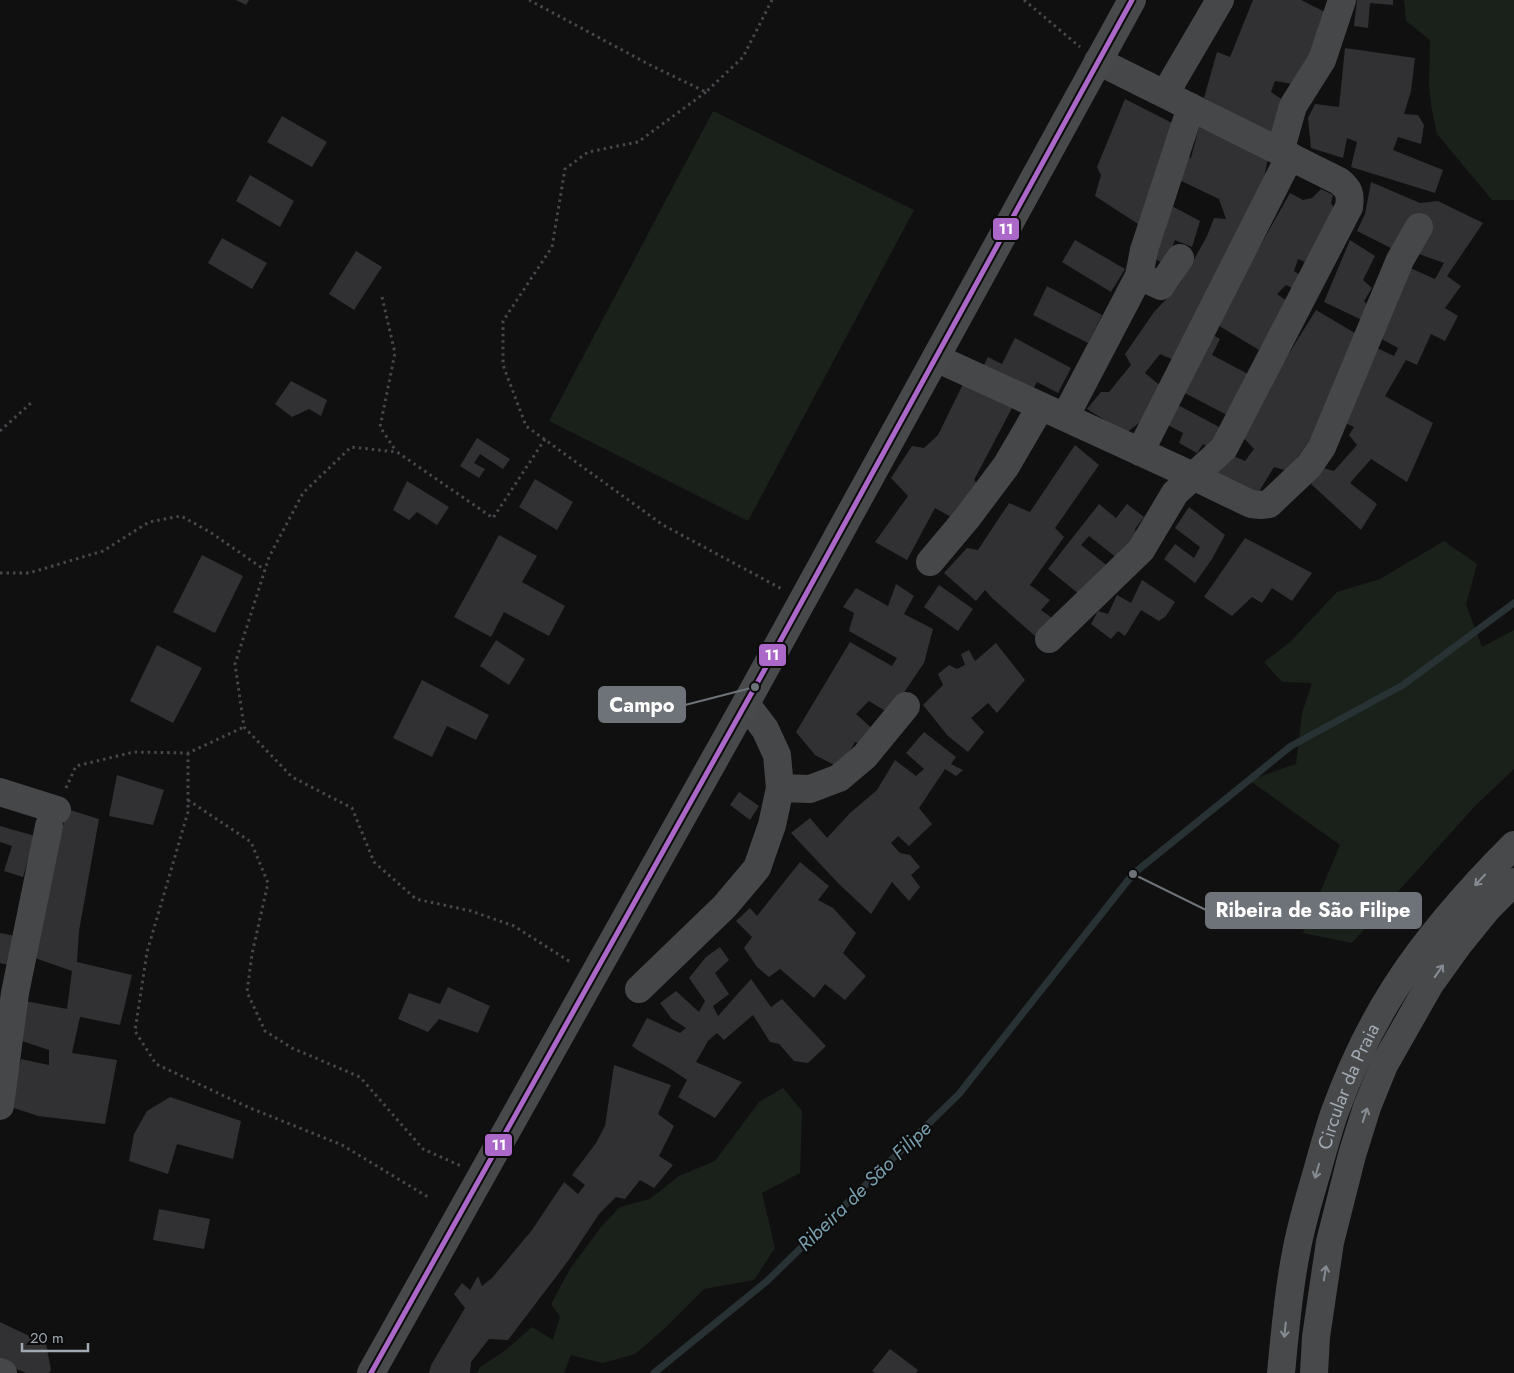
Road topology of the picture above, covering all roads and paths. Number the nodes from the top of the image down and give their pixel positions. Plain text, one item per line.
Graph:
1 (529, 0) edge
2 (772, 0) edge
3 (1024, 0) edge
4 (1132, 0) edge
5 (1220, 0) edge
6 (1342, 0) edge
7 (1098, 61) junction
8 (706, 92) junction
9 (1165, 94) junction
10 (1191, 107) junction
11 (1285, 154) junction
12 (1419, 227) dead end
13 (1180, 258) dead end
14 (1139, 276) junction
15 (382, 297) dead end
16 (936, 358) junction
17 (32, 402) dead end
18 (1053, 411) junction
19 (0, 431) edge
20 (545, 439) junction
21 (397, 452) junction
22 (1140, 452) junction
23 (1193, 476) junction
24 (930, 562) dead end
25 (265, 570) junction
26 (0, 573) edge
27 (803, 600) junction
28 (1048, 639) dead end
29 (746, 704) junction
30 (906, 706) dead end
31 (244, 727) junction
32 (188, 753) junction
33 (780, 788) junction
34 (0, 792) edge
35 (188, 800) junction
36 (53, 818) junction
37 (1514, 846) edge
38 (1514, 882) edge
39 (593, 977) junction
40 (639, 989) dead end
41 (0, 1106) edge
42 (482, 1176) junction
43 (428, 1197) dead end
44 (371, 1373) edge
45 (1281, 1373) edge
46 (1314, 1373) edge

1 - 8 path
2 - 8 path
3 - 7 path
4 - 7 main road
5 - 9 street
6 - 11 street
7 - 9 street
7 - 16 main road
8 - 20 path
9 - 10 street
10 - 11 street
10 - 14 street
11 - 22 street
11 - 23 street
12 - 23 street
13 - 14 street
14 - 18 street
15 - 21 path
16 - 18 street
16 - 27 main road
17 - 19 path
18 - 22 street
18 - 24 street
20 - 21 path
20 - 27 path
21 - 25 path
22 - 23 street
23 - 28 street
25 - 26 path
25 - 31 path
27 - 29 main road
29 - 33 street
29 - 39 main road
30 - 33 street
31 - 32 path
31 - 39 path
32 - 35 path
32 - 36 path
33 - 40 street
34 - 36 street
35 - 42 path
35 - 43 path
36 - 41 street
37 -> 45 main road, Circular da Praia
46 -> 38 main road, Circular da Praia
39 - 42 main road
42 - 44 main road

